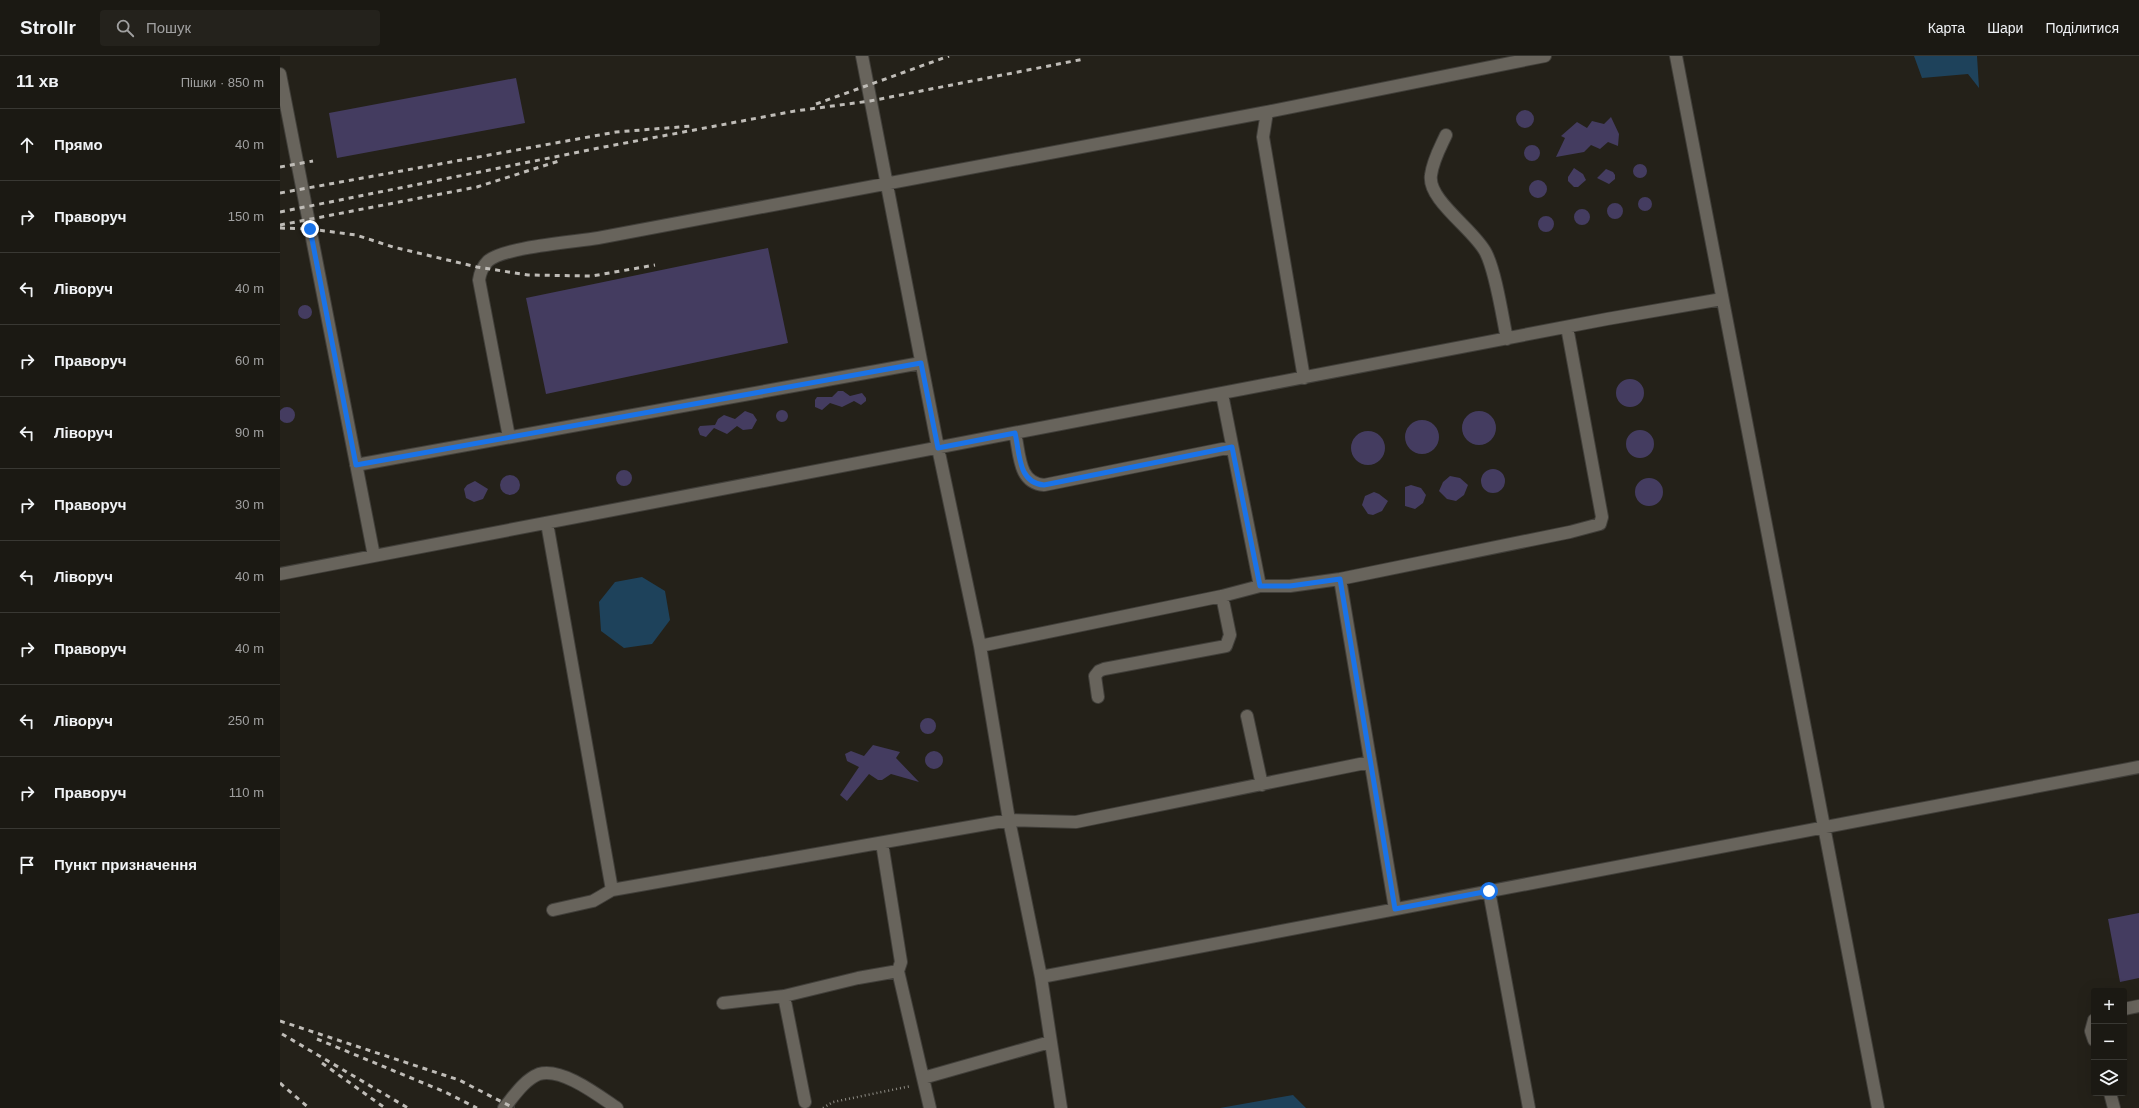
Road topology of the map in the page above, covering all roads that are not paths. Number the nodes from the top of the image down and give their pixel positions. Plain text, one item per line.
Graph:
1 (862, 56) edge
2 (1545, 56) edge
3 (1676, 56) edge
4 (280, 74) edge
5 (1267, 112) junction
6 (1446, 135) dead end
7 (886, 183) junction
8 (1722, 299) junction
9 (1567, 327) junction
10 (1507, 339) junction
11 (921, 363) junction
12 (1304, 378) junction
13 (1222, 394) junction
14 (1015, 433) junction
15 (509, 437) junction
16 (1232, 447) junction
17 (938, 448) junction
18 (356, 465) junction
19 (547, 523) junction
20 (374, 556) junction
21 (280, 574) edge
22 (1340, 579) junction
23 (1260, 586) junction
24 (1222, 596) junction
25 (980, 646) junction
26 (1098, 697) dead end
27 (1246, 716) dead end
28 (1370, 762) junction
29 (2139, 767) edge
30 (1262, 785) junction
31 (1008, 820) junction
32 (1824, 827) junction
33 (882, 843) junction
34 (612, 890) junction
35 (1489, 891) junction
36 (1395, 909) junction
37 (553, 910) dead end
38 (898, 971) junction
39 (1041, 977) junction
40 (784, 996) junction
41 (723, 1003) dead end
42 (2139, 1006) edge
43 (2127, 1008) edge
44 (1050, 1042) junction
45 (923, 1078) junction
46 (2111, 1096) edge
47 (805, 1102) dead end
48 (504, 1108) edge
49 (617, 1108) edge
50 (930, 1108) edge
51 (1060, 1108) edge
52 (1529, 1108) edge
53 (1878, 1108) edge
54 (2114, 1108) edge

1 - 7 lane
2 - 5 lane
3 - 8 lane
4 - 18 lane
5 - 7 lane
5 - 12 lane
6 - 10 lane
7 - 11 lane
7 - 15 lane
8 - 9 lane
8 - 32 lane
9 - 10 lane
9 - 22 lane
10 - 12 lane
11 - 15 lane
11 - 17 lane
12 - 13 lane
13 - 14 lane
13 - 16 lane
14 - 16 lane
14 - 17 lane
15 - 18 lane
16 - 23 lane
17 - 19 lane
17 - 25 lane
18 - 20 lane
19 - 20 lane
19 - 34 lane
20 - 21 lane
22 - 23 lane
22 - 28 lane
23 - 24 lane
24 - 25 lane
24 - 26 lane
25 - 31 lane
27 - 30 lane
28 - 30 lane
28 - 36 lane
29 - 32 lane
30 - 31 lane
31 - 33 lane
31 - 39 lane
32 - 35 lane
32 - 53 lane
33 - 34 lane
33 - 38 lane
34 - 37 lane
35 - 36 lane
35 - 52 lane
36 - 39 lane
38 - 40 lane
38 - 45 lane
39 - 44 lane
40 - 41 lane
40 - 47 lane
42 - 43 lane
44 - 45 lane
44 - 51 lane
45 - 50 lane
46 - 54 lane
48 - 49 lane

